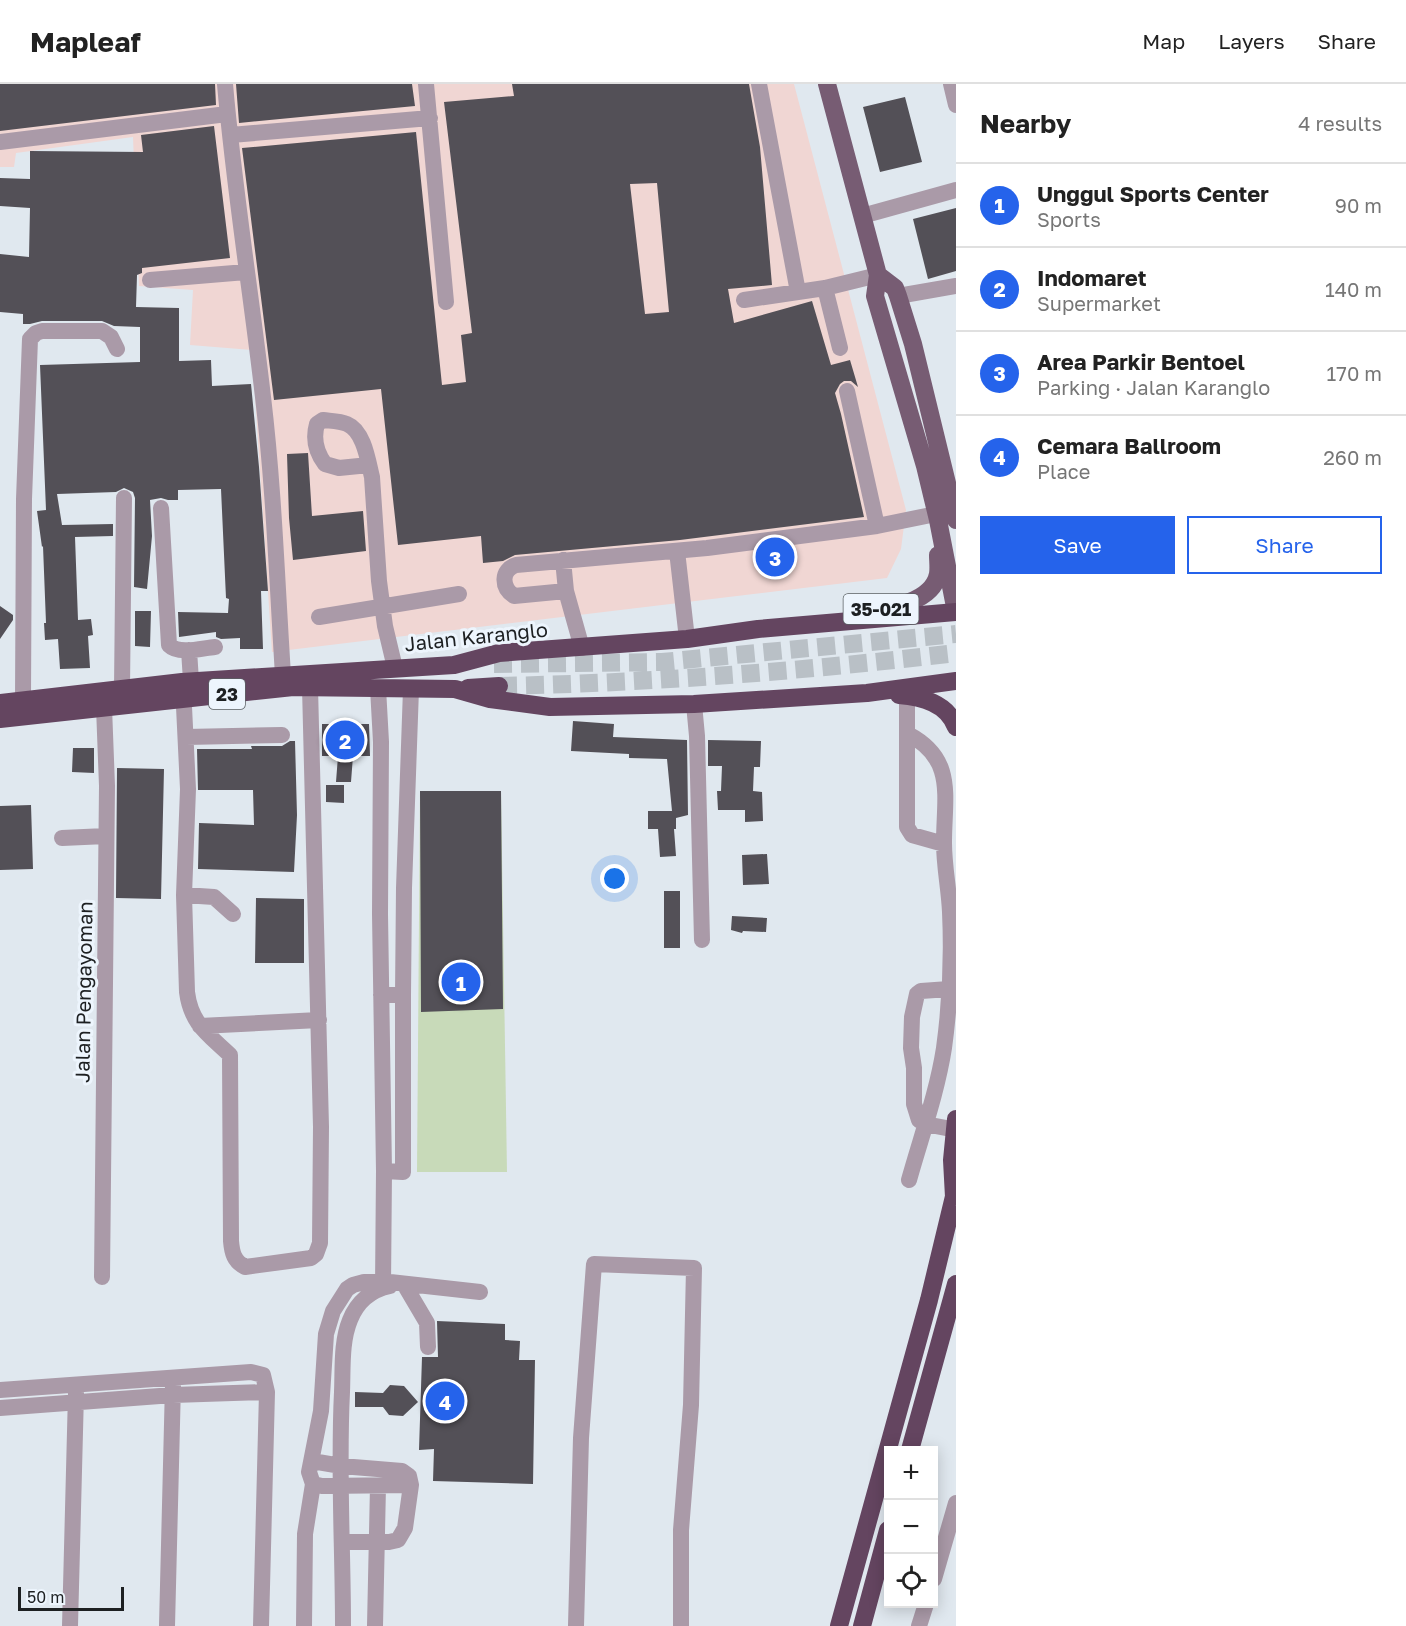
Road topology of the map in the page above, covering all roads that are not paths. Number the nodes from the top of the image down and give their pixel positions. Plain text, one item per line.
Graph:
1 (225, 84) edge
2 (426, 84) edge
3 (759, 84) edge
4 (951, 84) edge
5 (830, 85) edge
6 (956, 105) edge
7 (227, 114) junction
8 (430, 118) junction
9 (231, 135) junction
10 (0, 142) edge
11 (956, 190) edge
12 (862, 216) junction
13 (246, 272) junction
14 (878, 275) junction
15 (150, 280) dead end
16 (956, 286) edge
17 (825, 288) junction
18 (798, 292) junction
19 (898, 296) junction
20 (744, 300) dead end
21 (446, 302) dead end
22 (840, 348) dead end
23 (117, 349) dead end
24 (847, 391) dead end
25 (369, 465) dead end
26 (124, 498) dead end
27 (161, 508) dead end
28 (948, 518) edge
29 (877, 526) junction
30 (677, 551) junction
31 (563, 560) junction
32 (566, 591) junction
33 (459, 594) dead end
34 (382, 605) junction
35 (956, 613) edge
36 (319, 617) dead end
37 (758, 629) junction
38 (687, 639) junction
39 (215, 646) dead end
40 (582, 648) junction
41 (189, 650) junction
42 (494, 664) tunnel mouth
43 (454, 665) junction
44 (395, 668) junction
45 (283, 675) junction
46 (956, 681) edge
47 (499, 686) tunnel mouth
48 (186, 687) junction
49 (310, 687) junction
50 (122, 688) junction
51 (378, 688) junction
52 (411, 689) junction
53 (454, 689) junction
54 (867, 693) junction
55 (907, 696) junction
56 (23, 699) junction
57 (0, 703) edge
58 (694, 704) junction
59 (104, 707) junction
60 (0, 719) edge
61 (956, 727) edge
62 (908, 734) junction
63 (282, 735) dead end
64 (186, 737) junction
65 (381, 742) junction
66 (409, 742) junction
67 (106, 836) junction
68 (62, 838) dead end
69 (944, 844) junction
70 (380, 888) junction
71 (404, 888) junction
72 (184, 895) junction
73 (233, 914) dead end
74 (380, 914) junction
75 (403, 914) junction
76 (702, 940) dead end
77 (949, 988) junction
78 (381, 995) junction
79 (403, 995) junction
80 (319, 1020) junction
81 (236, 1025) junction
82 (200, 1026) junction
83 (230, 1055) junction
84 (925, 1124) junction
85 (955, 1126) edge
86 (384, 1171) junction
87 (909, 1180) dead end
88 (955, 1192) edge
89 (102, 1277) dead end
90 (383, 1284) junction
91 (402, 1284) junction
92 (956, 1284) edge
93 (480, 1292) dead end
94 (344, 1293) junction
95 (362, 1300) junction
96 (326, 1334) junction
97 (345, 1337) junction
98 (428, 1347) dead end
99 (172, 1376) junction
100 (77, 1384) junction
101 (0, 1390) edge
102 (267, 1392) junction
103 (173, 1395) junction
104 (75, 1403) junction
105 (0, 1408) edge
106 (911, 1446) edge
107 (312, 1461) junction
108 (341, 1466) junction
109 (313, 1484) junction
110 (411, 1485) junction
111 (341, 1486) junction
112 (378, 1486) junction
113 (956, 1503) edge
114 (343, 1542) junction
115 (377, 1542) junction
116 (884, 1545) edge
117 (938, 1562) edge
118 (925, 1608) edge
119 (70, 1626) edge
120 (167, 1626) edge
121 (261, 1626) edge
122 (304, 1626) edge
123 (343, 1626) edge
124 (375, 1626) edge
125 (576, 1626) edge
126 (681, 1626) edge
127 (838, 1626) edge
128 (862, 1626) edge
129 (919, 1626) edge

1 - 7 street
2 - 8 street
3 - 18 street
4 - 6 street
5 - 12 main road, 35-021
7 - 9 street
7 - 10 street
8 - 9 street
8 - 21 street
9 - 13 street
11 - 12 street
12 - 14 main road, 35-021
13 - 15 street
13 - 45 street
14 - 17 street
14 - 19 main road, 35-021
14 - 28 main road, 35-021
16 - 19 street
17 - 18 street
17 - 22 street
18 - 20 street
19 - 28 main road, 35-021
23 - 56 street
24 - 29 street
25 - 34 street
26 - 50 street
27 - 41 street
28 - 29 street
28 - 35 main road, 35-021
28 - 37 main road, 35-021
29 - 30 street
30 - 31 street
30 - 38 street
31 - 32 street
31 - 32 street
32 - 40 street
33 - 34 street
34 - 36 street
34 - 44 street
35 - 37 highway, Jalan Karanglo
37 - 38 highway, Jalan Karanglo
38 - 40 highway, Jalan Karanglo
39 - 41 street
40 - 43 highway, Jalan Karanglo
41 - 48 street
42 - 43 highway, 23
43 - 44 highway, Jalan Karanglo / 23
44 - 45 highway, Jalan Karanglo / 23
45 - 48 highway, Jalan Karanglo / 23
46 - 54 highway, Jalan Karanglo
47 - 53 highway, 23
48 - 49 highway, Jalan Karanglo / 23
48 - 50 highway, Jalan Karanglo / 23
48 - 59 highway, Jalan Karanglo / 23
48 - 64 street
49 - 51 highway, Jalan Karanglo / 23
49 - 80 street
50 - 56 highway, Jalan Karanglo / 23
51 - 52 highway, Jalan Karanglo / 23
51 - 65 street
52 - 53 highway, Jalan Karanglo / 23
52 - 66 street
53 - 58 highway, Jalan Karanglo / 23
54 - 55 highway
54 - 58 highway, Jalan Karanglo
55 - 61 highway
55 - 62 street
56 - 57 highway, Jalan Karanglo / 23
58 - 76 street
59 - 60 highway, Jalan Karanglo / 23
59 - 67 street, Jalan Pengayoman
62 - 69 street
62 - 69 street
63 - 64 street
64 - 72 street
65 - 66 street
65 - 70 street
66 - 71 street
67 - 68 street
67 - 89 street, Jalan Pengayoman
69 - 77 street
70 - 71 street
70 - 74 street
71 - 75 street
72 - 73 street
72 - 82 street
74 - 75 street
74 - 78 street
75 - 79 street
77 - 84 street
77 - 84 street
78 - 79 street
78 - 86 street
79 - 86 street
80 - 81 street
80 - 83 street
81 - 82 street
81 - 83 street
82 - 83 street
84 - 85 street
84 - 87 street
85 - 88 highway
86 - 90 street
88 - 127 highway
90 - 91 street
90 - 94 street
90 - 95 street
91 - 93 street
91 - 98 street
92 - 106 highway
94 - 95 street
94 - 96 street
95 - 97 street
96 - 97 street
96 - 107 street
97 - 108 street
99 - 100 street
99 - 102 street
99 - 103 street
100 - 101 street
100 - 104 street
102 - 103 street
102 - 121 street
103 - 104 street
103 - 120 street
104 - 105 street
104 - 119 street
107 - 108 street
107 - 109 street
108 - 110 street
108 - 111 street
109 - 111 street
109 - 122 street
110 - 112 street
110 - 115 street
111 - 112 street
111 - 114 street
112 - 115 street
113 - 117 street
114 - 115 street
114 - 123 street
115 - 124 street
116 - 128 highway
118 - 129 street
125 - 126 street

